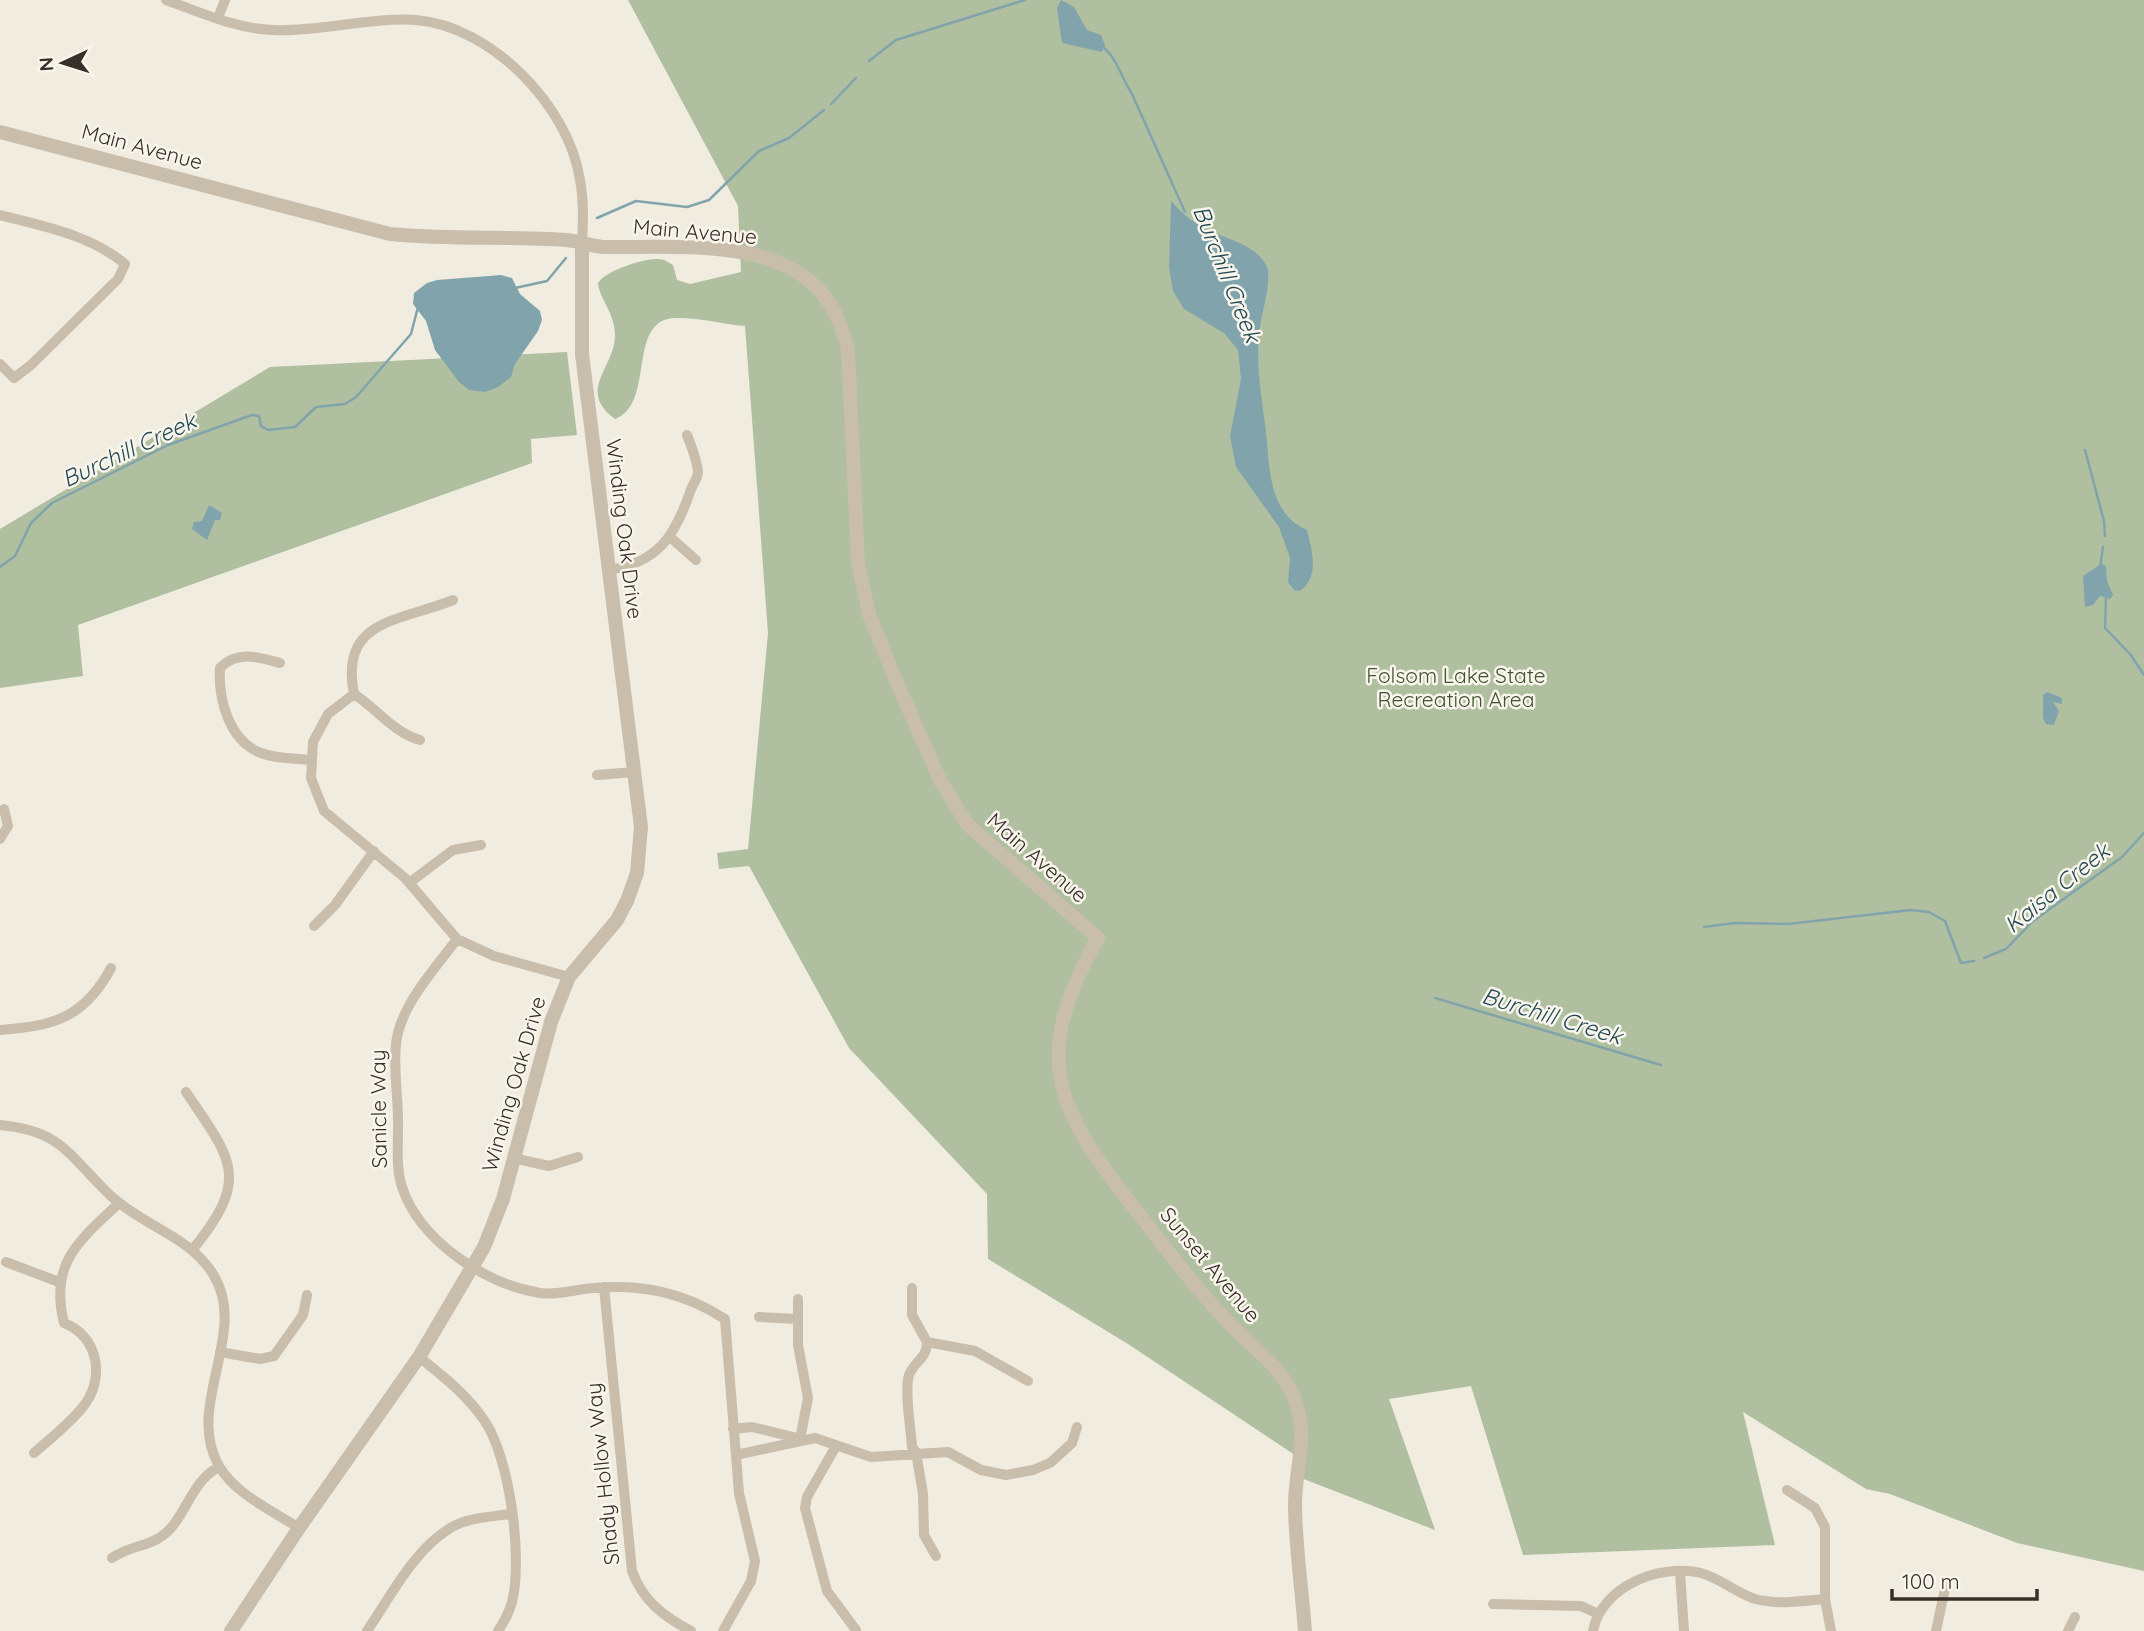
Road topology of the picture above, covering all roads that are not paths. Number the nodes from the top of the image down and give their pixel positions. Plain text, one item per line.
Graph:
1 (166, 0) edge
2 (225, 0) edge
3 (218, 18) junction
4 (0, 132) edge
5 (0, 215) edge
6 (582, 244) junction
7 (0, 364) edge
8 (687, 435) dead end
9 (670, 537) junction
10 (696, 559) dead end
11 (608, 569) junction
12 (453, 600) dead end
13 (280, 663) dead end
14 (354, 694) junction
15 (420, 740) dead end
16 (310, 760) junction
17 (634, 772) junction
18 (597, 775) dead end
19 (4, 808) dead end
20 (0, 839) edge
21 (481, 845) dead end
22 (374, 851) junction
23 (409, 883) junction
24 (314, 926) dead end
25 (1098, 938) joint
26 (457, 939) junction
27 (111, 968) dead end
28 (569, 977) junction
29 (0, 1030) edge
30 (186, 1092) dead end
31 (0, 1125) edge
32 (578, 1157) dead end
33 (513, 1158) junction
34 (119, 1203) junction
35 (193, 1249) junction
36 (6, 1262) dead end
37 (474, 1266) junction
38 (59, 1282) junction
39 (604, 1287) junction
40 (912, 1288) dead end
41 (307, 1295) dead end
42 (798, 1299) dead end
43 (759, 1317) dead end
44 (798, 1319) junction
45 (927, 1342) junction
46 (220, 1352) junction
47 (419, 1357) junction
48 (1028, 1381) dead end
49 (1077, 1427) dead end
50 (733, 1429) junction
51 (800, 1439) junction
52 (836, 1446) junction
53 (916, 1452) junction
54 (34, 1453) dead end
55 (736, 1455) junction
56 (219, 1467) junction
57 (1787, 1490) dead end
58 (510, 1514) junction
59 (299, 1528) junction
60 (936, 1556) dead end
61 (112, 1558) dead end
62 (1680, 1572) junction
63 (1946, 1584) dead end
64 (1825, 1599) junction
65 (1493, 1604) dead end
66 (1596, 1613) junction
67 (2075, 1617) dead end
68 (856, 1630) edge
69 (231, 1631) edge
70 (367, 1631) edge
71 (498, 1631) edge
72 (691, 1631) edge
73 (723, 1631) edge
74 (1306, 1631) edge
75 (1593, 1631) edge
76 (1684, 1631) edge
77 (1831, 1631) edge
78 (1936, 1631) edge
79 (2068, 1631) edge

1 - 3 street
2 - 3 street
3 - 6 street
4 - 6 street, Main Avenue
5 - 7 street
6 - 11 street, Winding Oak Drive
6 - 25 street, Main Avenue
8 - 9 street
9 - 10 street
9 - 11 street
11 - 17 street, Winding Oak Drive
12 - 14 street
13 - 16 street
14 - 15 street
14 - 16 street
16 - 22 street
17 - 18 street
17 - 28 street, Winding Oak Drive
19 - 20 street
21 - 23 street
22 - 23 street
22 - 24 street
23 - 26 street
25 - 74 street, Sunset Avenue
26 - 28 street
26 - 37 street, Sanicle Way
27 - 29 street
28 - 33 street, Winding Oak Drive
30 - 35 street
31 - 34 street
32 - 33 street
33 - 37 street, Winding Oak Drive
34 - 35 street
34 - 38 street
35 - 46 street
36 - 38 street
37 - 39 street, Sanicle Way
37 - 47 street, Winding Oak Drive
38 - 54 street
39 - 50 street, Sanicle Way
39 - 72 street, Shady Hollow Way
40 - 45 street
41 - 46 street
42 - 44 street
43 - 44 street
44 - 51 street
45 - 48 street
45 - 53 street
46 - 56 street
47 - 58 street
47 - 59 street, Winding Oak Drive
49 - 53 street
50 - 51 street
50 - 55 street
51 - 52 street
51 - 55 street
52 - 53 street
52 - 68 street
53 - 60 street
55 - 73 street
56 - 59 street
56 - 61 street
57 - 64 street
58 - 70 street
58 - 71 street
59 - 69 street, Winding Oak Drive
62 - 64 street
62 - 66 street
62 - 76 street
63 - 78 street
64 - 77 street
65 - 66 street
66 - 75 street
67 - 79 street

